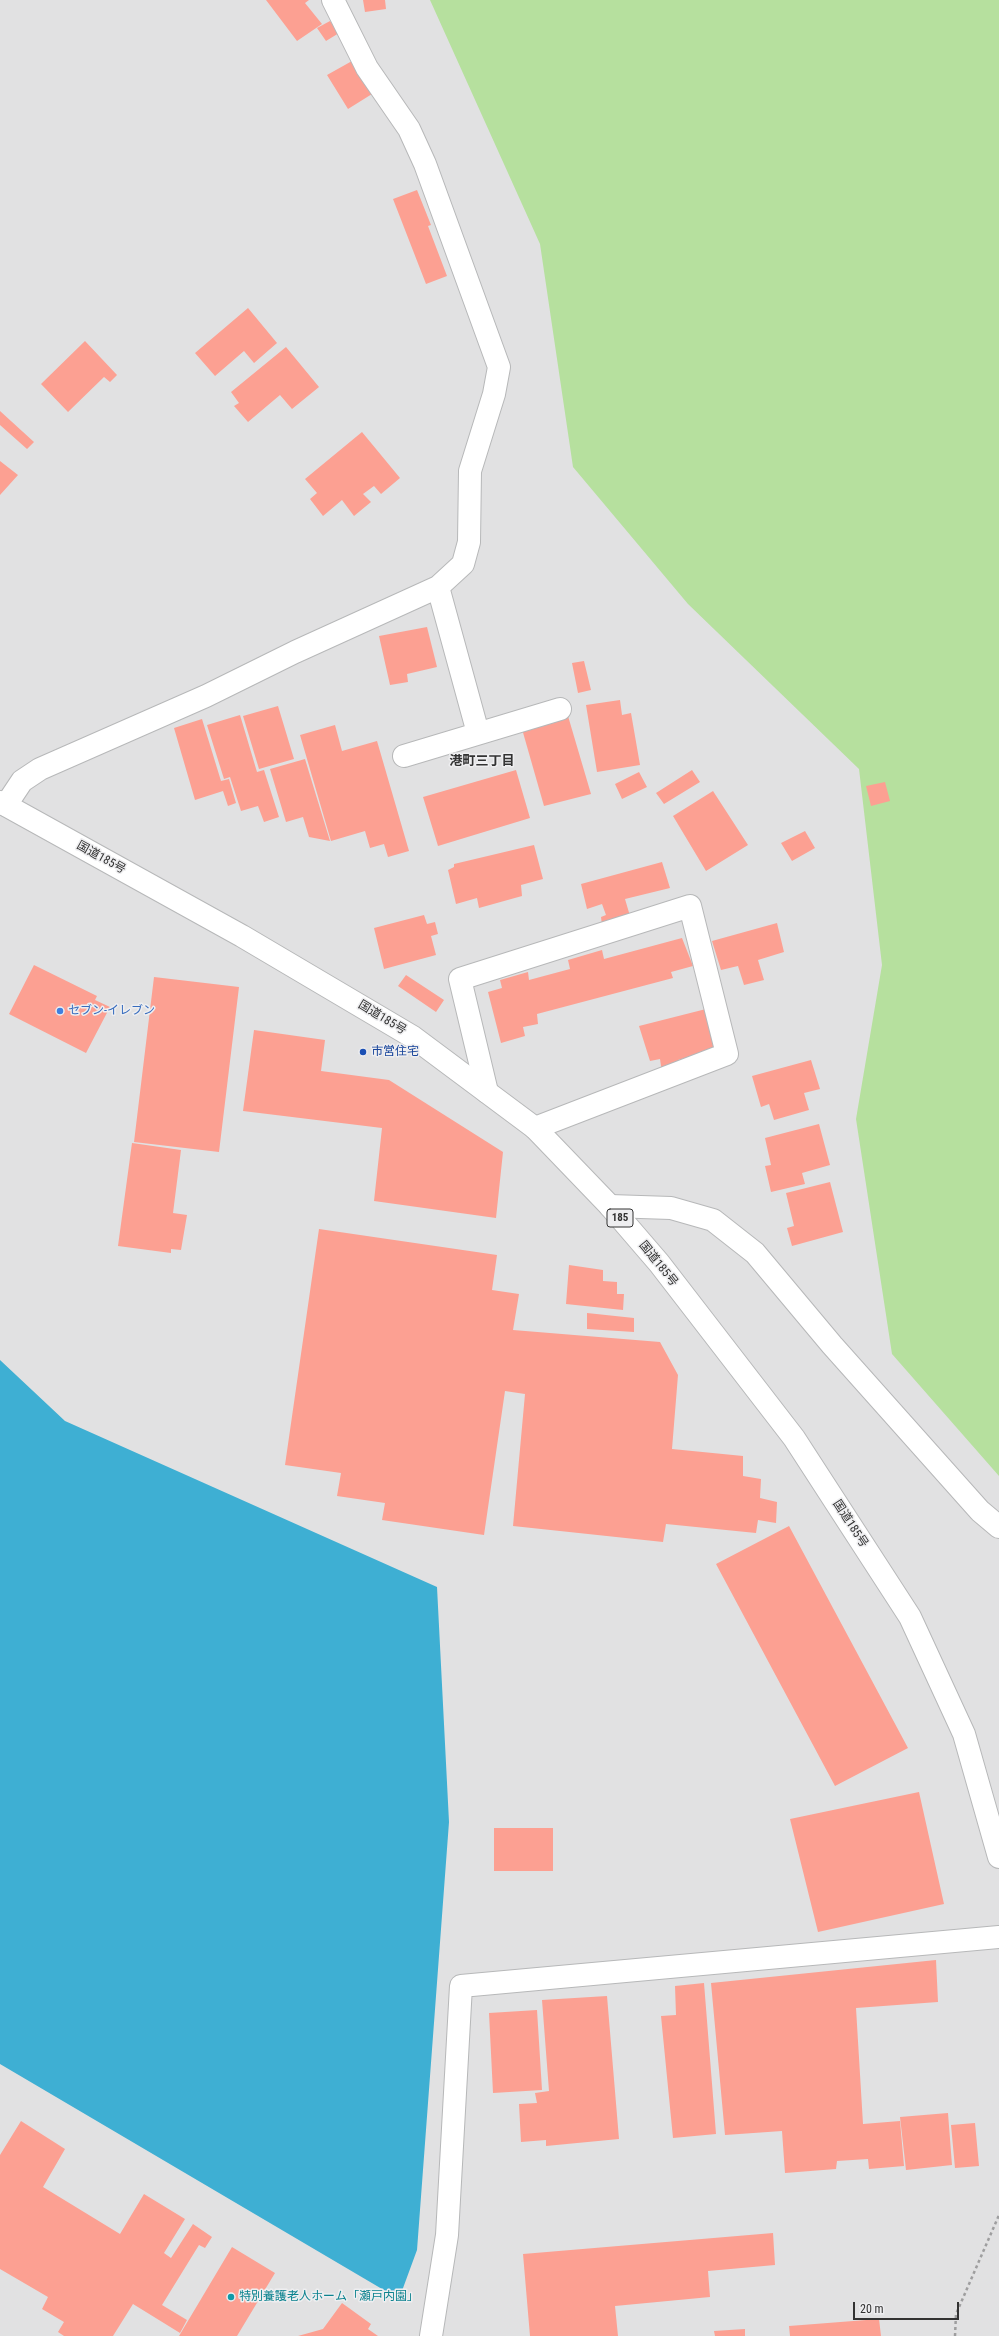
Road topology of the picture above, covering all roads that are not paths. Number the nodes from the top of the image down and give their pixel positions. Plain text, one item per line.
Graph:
1 (333, 0) edge
2 (438, 587) junction
3 (560, 709) dead end
4 (478, 733) junction
5 (404, 756) dead end
6 (3, 803) edge
7 (487, 1092) junction
8 (535, 1128) junction
9 (610, 1206) junction
10 (999, 1527) edge
11 (999, 1857) edge
12 (999, 1938) edge
13 (431, 2336) edge

1 - 2 main road
2 - 4 main road
2 - 6 main road
3 - 4 main road
4 - 5 main road
6 - 7 main road, 国道185号 / 185
7 - 8 main road, 国道185号 / 185
7 - 8 main road
8 - 9 main road, 国道185号 / 185
9 - 10 main road
9 - 11 main road, 国道185号 / 185
12 - 13 main road

